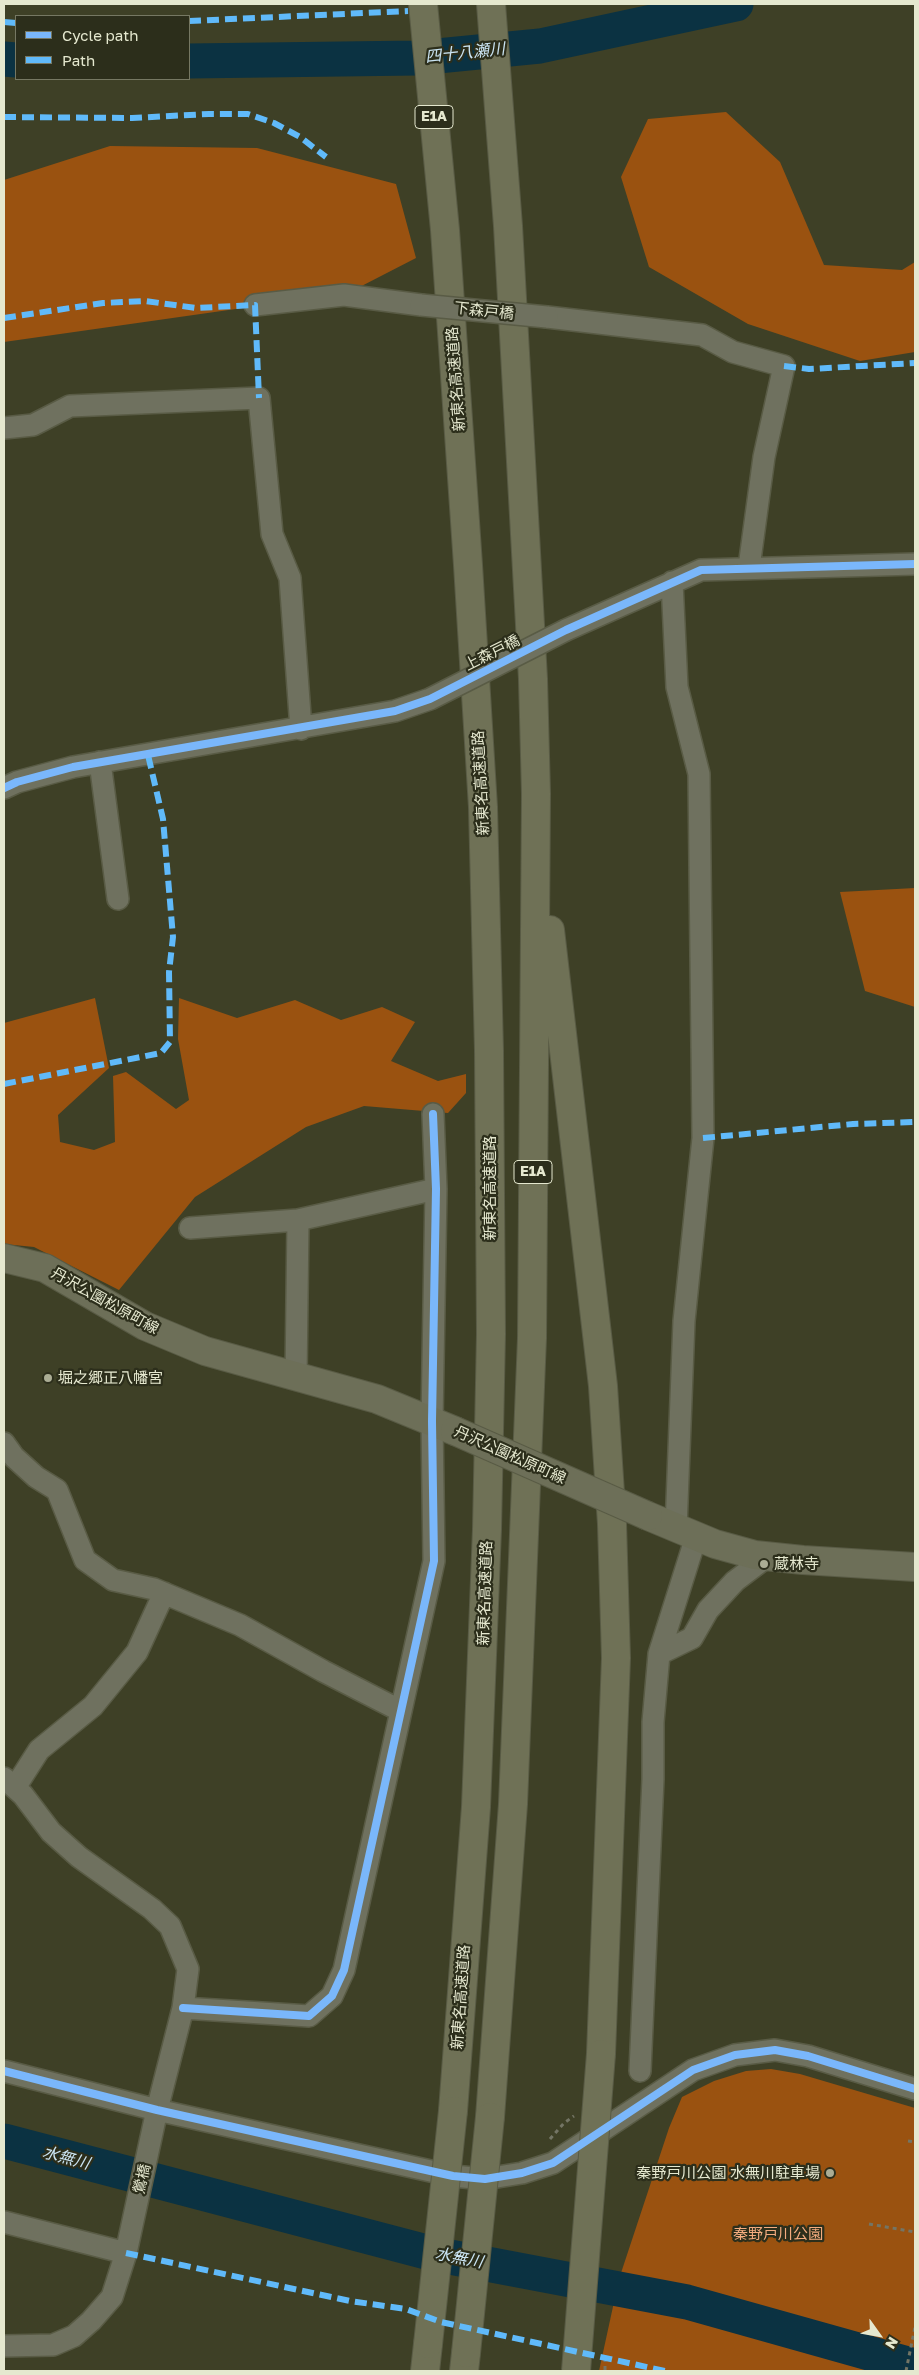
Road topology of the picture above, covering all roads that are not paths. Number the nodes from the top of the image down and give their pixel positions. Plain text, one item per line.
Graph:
1 (423, 4) edge
2 (491, 4) edge
3 (255, 305) dead end
4 (4, 428) edge
5 (915, 564) edge
6 (749, 567) junction
7 (672, 582) junction
8 (301, 729) junction
9 (100, 762) junction
10 (4, 788) edge
11 (536, 794) junction
12 (118, 899) dead end
13 (434, 1114) dead end
14 (436, 1189) junction
15 (298, 1220) junction
16 (190, 1228) dead end
17 (4, 1258) edge
18 (296, 1377) junction
19 (443, 1426) junction
20 (4, 1444) edge
21 (686, 1532) junction
22 (768, 1556) junction
23 (915, 1567) edge
24 (164, 1593) junction
25 (659, 1654) junction
26 (402, 1711) junction
27 (10, 1782) edge
28 (183, 2008) junction
29 (640, 2070) dead end
30 (4, 2071) edge
31 (915, 2089) edge
32 (156, 2118) junction
33 (4, 2222) edge
34 (128, 2243) junction
35 (4, 2346) edge
36 (465, 2362) edge
37 (425, 2371) edge
38 (576, 2371) edge

1 - 37 highway, 新東名高速道路 / E1A, bridge
2 - 11 highway, E1A
3 - 6 street, 下森戸橋, bridge
4 - 8 street
5 - 6 street, 上森戸橋
6 - 7 street, 上森戸橋
7 - 8 street, 上森戸橋, bridge
7 - 21 street
8 - 9 street, 上森戸橋
9 - 10 street, 上森戸橋
9 - 12 street
11 - 36 highway, E1A, bridge
11 - 38 highway, bridge
13 - 14 street
14 - 15 street
14 - 19 street
15 - 16 street
15 - 18 street
17 - 18 main road, 丹沢公園松原町線
18 - 19 main road, 丹沢公園松原町線
19 - 21 main road, 丹沢公園松原町線, bridge
19 - 26 street
20 - 24 street
21 - 22 main road, 丹沢公園松原町線
21 - 25 street
22 - 23 main road, 丹沢公園松原町線
22 - 25 street
24 - 26 street
24 - 27 street
25 - 29 street
26 - 28 street
27 - 28 street, 鶯橋
28 - 32 street, 鶯橋
30 - 32 street
31 - 32 street
32 - 34 street, 鶯橋
33 - 34 street
34 - 35 street, 鶯橋

